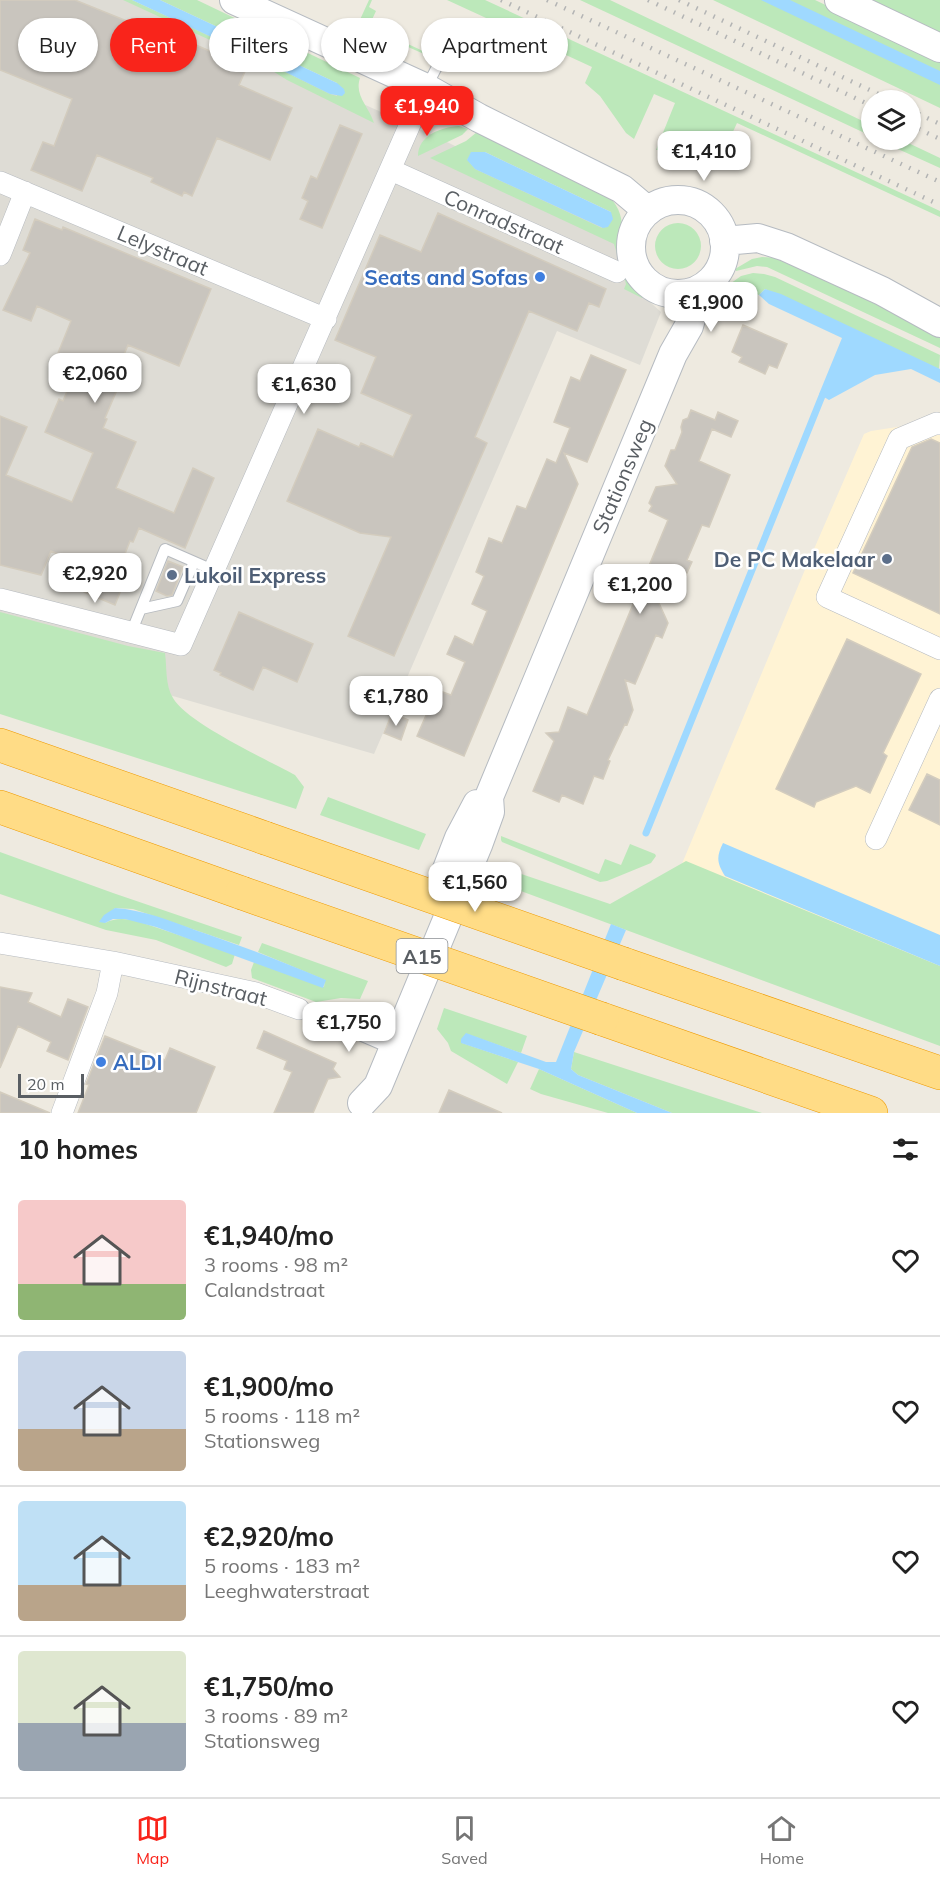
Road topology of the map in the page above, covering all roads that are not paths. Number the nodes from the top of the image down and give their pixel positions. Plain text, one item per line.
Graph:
1 (234, 0) edge
2 (839, 0) edge
3 (940, 48) edge
4 (434, 72) edge
5 (426, 88) junction
6 (391, 170) junction
7 (0, 182) edge
8 (25, 192) junction
9 (648, 211) junction
10 (724, 241) junction
11 (0, 255) edge
12 (617, 272) dead end
13 (868, 282) junction
14 (699, 290) junction
15 (665, 292) junction
16 (940, 306) edge
17 (326, 319) junction
18 (940, 323) edge
19 (673, 354) junction
20 (940, 424) edge
21 (194, 562) junction
22 (213, 570) junction
23 (0, 598) edge
24 (141, 609) junction
25 (131, 633) junction
26 (940, 649) edge
27 (940, 699) edge
28 (0, 745) edge
29 (0, 807) edge
30 (876, 839) dead end
31 (0, 944) edge
32 (113, 962) junction
33 (299, 1009) joint
34 (386, 1046) junction
35 (940, 1073) edge
36 (360, 1108) edge
37 (62, 1113) edge
38 (871, 1113) edge

1 - 5 street
2 - 3 street
4 - 5 lane
5 - 6 street
5 - 9 street
6 - 12 street, Conradstraat
6 - 17 street
7 - 8 street, Lelystraat
8 - 11 street
8 - 17 street, Lelystraat
9 - 10 street
9 - 15 street
10 - 13 street
10 - 14 street
13 - 16 street
13 - 18 street
14 - 15 street
14 - 19 street, Stationsweg
15 - 19 street, Stationsweg
17 - 22 street
19 - 34 street, Stationsweg
20 - 26 street
21 - 22 lane
21 - 24 lane
21 - 24 lane
22 - 25 street
23 - 25 street
24 - 25 lane
27 - 30 street
28 - 35 highway, bridge
29 - 38 highway, A15, bridge
31 - 32 street, Rijnstraat
32 - 33 street, Rijnstraat
32 - 37 street
33 - 34 lane, Rijnstraat
34 - 36 street, Stationsweg

